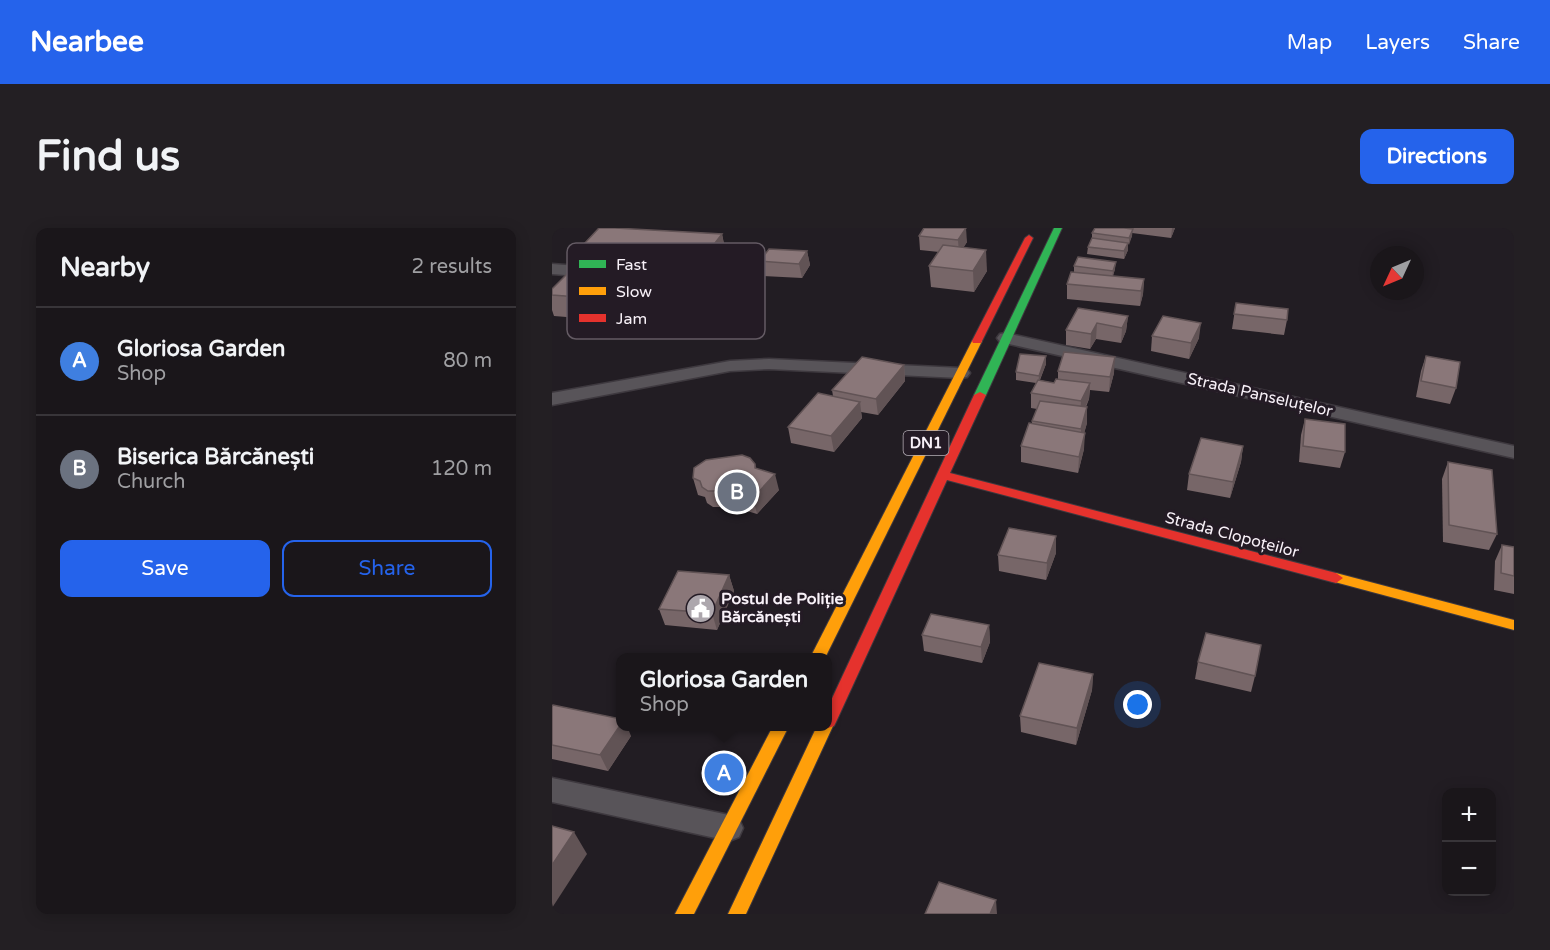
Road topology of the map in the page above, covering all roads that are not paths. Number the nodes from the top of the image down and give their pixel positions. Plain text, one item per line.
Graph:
1 (1034, 228) edge
2 (1058, 228) edge
3 (552, 270) edge
4 (567, 271) edge
5 (1006, 338) junction
6 (961, 373) junction
7 (552, 399) edge
8 (1514, 452) edge
9 (942, 475) junction
10 (1514, 625) edge
11 (819, 653) edge
12 (832, 713) edge
13 (779, 731) edge
14 (823, 731) edge
15 (552, 790) edge
16 (729, 828) junction
17 (684, 914) edge
18 (737, 914) edge

1 - 6 main road, DN1
2 - 5 main road, DN1
3 - 4 street
5 - 8 street, Strada Panseluțelor
5 - 9 main road, DN1
6 - 7 street
6 - 11 main road, DN1
9 - 10 main road, Strada Clopoțeilor
9 - 12 main road, DN1
13 - 16 main road
14 - 18 main road
15 - 16 street
16 - 17 main road

